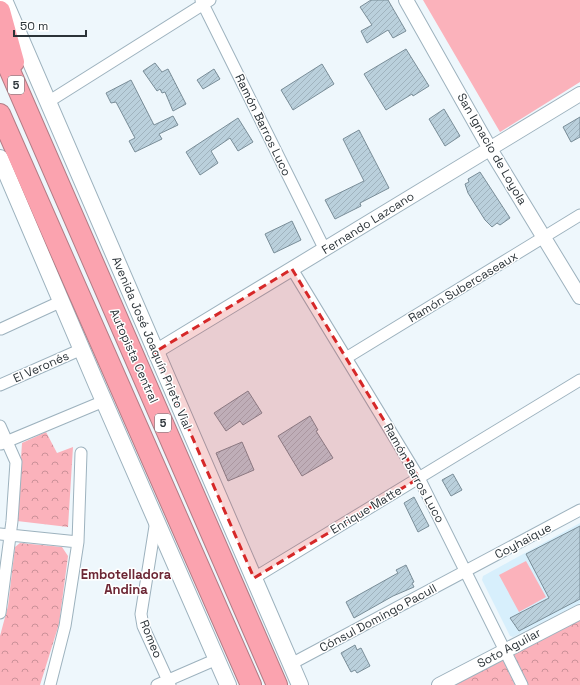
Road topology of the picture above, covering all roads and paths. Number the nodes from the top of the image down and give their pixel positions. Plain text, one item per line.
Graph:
1 (4, 0) edge
2 (406, 0) edge
3 (204, 1) edge
4 (0, 11) edge
5 (0, 48) edge
6 (580, 94) edge
7 (48, 102) junction
8 (0, 114) edge
9 (31, 121) junction
10 (0, 133) edge
11 (490, 149) junction
12 (0, 158) edge
13 (34, 190) junction
14 (580, 215) edge
15 (544, 237) junction
16 (325, 250) junction
17 (292, 269) junction
18 (580, 296) edge
19 (62, 301) junction
20 (1, 329) edge
21 (82, 349) junction
22 (156, 352) junction
23 (346, 358) junction
24 (580, 380) edge
25 (0, 385) edge
26 (104, 401) junction
27 (0, 426) edge
28 (3, 443) edge
29 (81, 453) dead end
30 (419, 478) junction
31 (580, 510) edge
32 (156, 520) junction
33 (5, 534) edge
34 (78, 542) junction
35 (466, 572) junction
36 (254, 578) junction
37 (580, 612) edge
38 (0, 613) edge
39 (505, 651) junction
40 (217, 658) junction
41 (291, 664) junction
42 (169, 682) edge
43 (50, 685) edge
44 (157, 685) edge
45 (228, 685) edge
46 (251, 685) edge
47 (278, 685) edge
48 (300, 685) edge
49 (439, 685) edge
50 (522, 685) edge

1 - 7 main road, Avenida José Joaquín Prieto Vial
2 - 11 street, San Ignacio de Loyola
3 - 7 street
3 - 16 street, Ramón Barros Luco
4 - 9 highway
5 - 9 highway, Autopista Central / 5
6 - 11 street, Fernando Lazcano
7 - 22 main road, Avenida José Joaquín Prieto Vial
8 - 13 highway, Autopista Central / 5
9 - 47 highway, Autopista Central / 5
10 - 13 highway
11 - 15 street, San Ignacio de Loyola
11 - 16 street, Fernando Lazcano
12 - 19 main road
13 - 46 highway, Autopista Central / 5
14 - 15 street, Ramón Subercaseaux
15 - 18 street, San Ignacio de Loyola
15 - 23 street, Ramón Subercaseaux
16 - 17 street, Fernando Lazcano
17 - 22 street, Fernando Lazcano
17 - 23 street, Ramón Barros Luco
19 - 20 street
19 - 21 main road
21 - 25 street, El Veronés
21 - 26 main road
22 - 36 main road, Avenida José Joaquín Prieto Vial
23 - 30 street, Ramón Barros Luco
24 - 30 street, Enrique Matte
26 - 28 street
26 - 32 main road
27 - 28 street
28 - 33 street
29 - 34 street
30 - 35 street, Ramón Barros Luco
30 - 36 street, Enrique Matte
31 - 35 street, Coyhaique
32 - 40 main road
32 - 42 street, Romeo
33 - 34 street
33 - 38 street
34 - 43 street
35 - 39 street, Ramón Barros Luco
35 - 41 street, Cónsul Domingo Pacull
36 - 41 main road, Avenida José Joaquín Prieto Vial
37 - 39 street, Soto Aguilar
39 - 49 street, Soto Aguilar
39 - 50 street, Ramón Barros Luco
40 - 42 street
40 - 45 main road
41 - 48 main road, Avenida José Joaquín Prieto Vial
42 - 44 street

